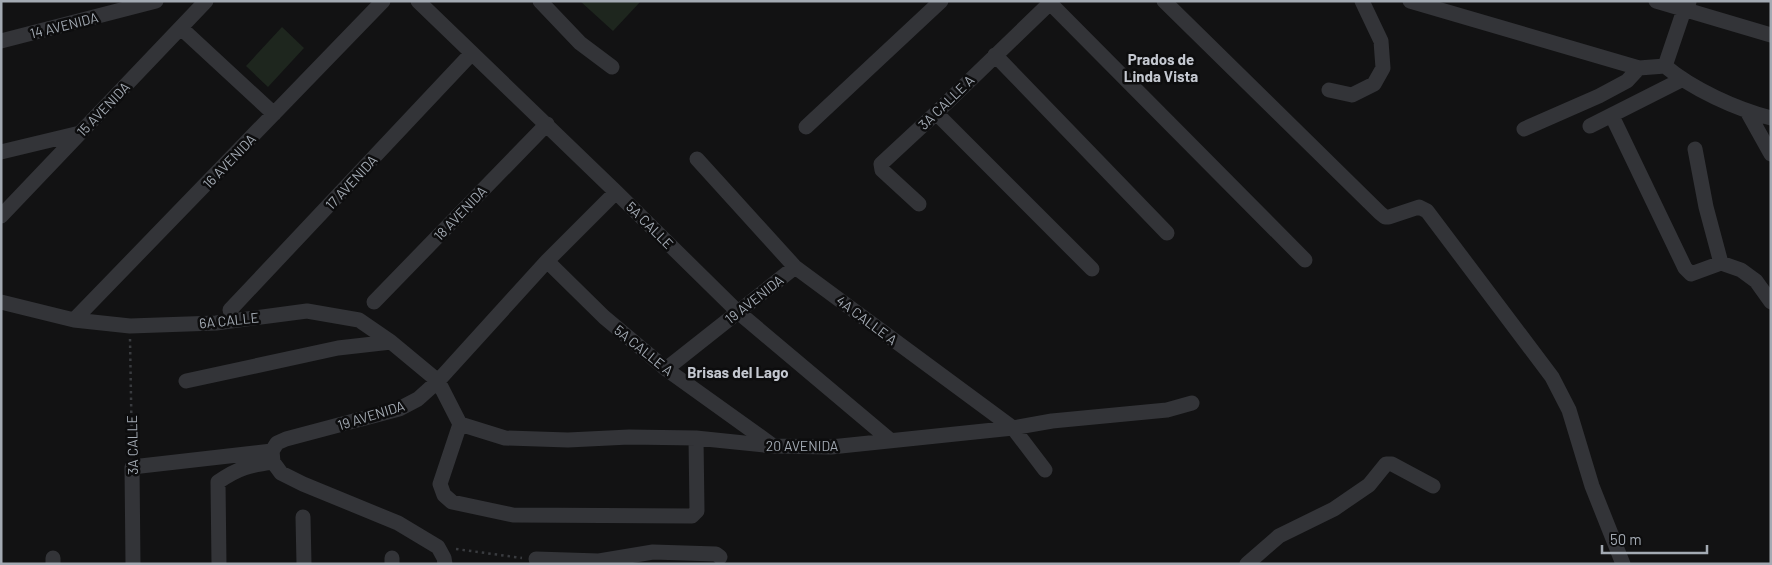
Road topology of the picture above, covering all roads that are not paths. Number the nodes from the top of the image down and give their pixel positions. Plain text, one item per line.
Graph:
1 (156, 1) edge
2 (206, 1) edge
3 (384, 1) edge
4 (418, 1) edge
5 (540, 1) edge
6 (1164, 1) edge
7 (1362, 1) edge
8 (1410, 1) edge
9 (1656, 1) edge
10 (1051, 2) edge
11 (936, 4) edge
12 (1687, 5) edge
13 (181, 28) junction
14 (1771, 36) edge
15 (1, 41) edge
16 (472, 53) junction
17 (995, 55) junction
18 (1665, 66) junction
19 (612, 68) dead end
20 (1639, 68) junction
21 (1681, 80) junction
22 (1329, 90) dead end
23 (1746, 111) junction
24 (274, 114) junction
25 (936, 114) junction
26 (1612, 116) junction
27 (1771, 118) edge
28 (547, 124) junction
29 (1590, 126) dead end
30 (806, 127) dead end
31 (1524, 129) dead end
32 (80, 133) junction
33 (1695, 149) dead end
34 (1, 152) edge
35 (1771, 154) edge
36 (698, 159) dead end
37 (616, 192) junction
38 (919, 204) dead end
39 (1, 216) edge
40 (1167, 233) dead end
41 (1305, 260) dead end
42 (548, 261) junction
43 (1721, 263) junction
44 (795, 266) junction
45 (1092, 269) dead end
46 (1, 302) edge
47 (374, 302) dead end
48 (1771, 302) edge
49 (230, 310) dead end
50 (738, 312) junction
51 (74, 320) junction
52 (391, 342) junction
53 (666, 369) junction
54 (186, 381) dead end
55 (438, 381) junction
56 (1192, 403) dead end
57 (460, 424) junction
58 (1013, 428) junction
59 (696, 438) junction
60 (890, 440) junction
61 (774, 446) junction
62 (272, 456) junction
63 (132, 467) joint
64 (1046, 470) dead end
65 (1432, 486) dead end
66 (303, 517) dead end
67 (720, 557) dead end
68 (536, 559) road end
69 (133, 564) edge
70 (219, 564) edge
71 (304, 564) edge
72 (445, 564) edge
73 (1247, 564) edge
74 (1623, 564) edge

1 - 15 street, 14 AVENIDA
2 - 13 street, 15 AVENIDA
3 - 24 street, 16 AVENIDA
4 - 16 street, 5A CALLE
5 - 19 street
6 - 74 street
7 - 22 street
8 - 20 street
9 - 12 street
10 - 17 street, 3A CALLE A
10 - 41 street
11 - 30 street
12 - 14 street
12 - 18 street
13 - 24 street
13 - 32 street, 15 AVENIDA
16 - 28 street, 5A CALLE
16 - 49 street, 17 AVENIDA
17 - 25 street, 3A CALLE A
17 - 40 street
18 - 20 street
18 - 21 street
20 - 31 street
21 - 23 street
21 - 26 street
23 - 27 street
23 - 35 street
24 - 51 street, 16 AVENIDA
25 - 38 street, 3A CALLE A
25 - 45 street
26 - 29 street
26 - 43 street
28 - 37 street, 5A CALLE
28 - 47 street, 18 AVENIDA
32 - 34 street
32 - 39 street, 15 AVENIDA
33 - 43 street
36 - 44 street, 4A CALLE A
37 - 42 street, 19 AVENIDA
37 - 50 street, 5A CALLE
42 - 53 street, 5A CALLE A
42 - 55 street, 19 AVENIDA
43 - 48 street
44 - 50 street, 19 AVENIDA
44 - 58 street, 4A CALLE A
46 - 51 street, 6A CALLE
50 - 53 street, 19 AVENIDA
50 - 60 street, 5A CALLE
51 - 52 street, 6A CALLE
52 - 54 street
52 - 55 street, 6A CALLE
53 - 61 street, 5A CALLE A
55 - 57 street
55 - 62 street, 19 AVENIDA
56 - 58 street, 20 AVENIDA
57 - 59 street, 20 AVENIDA
57 - 59 street
58 - 60 street, 20 AVENIDA
58 - 64 street, 4A CALLE A
59 - 61 street, 20 AVENIDA
60 - 61 street, 20 AVENIDA
62 - 63 street, 19 AVENIDA
62 - 70 street
62 - 72 street
63 - 69 street, 3A CALLE
65 - 73 street
66 - 71 street
67 - 68 street

